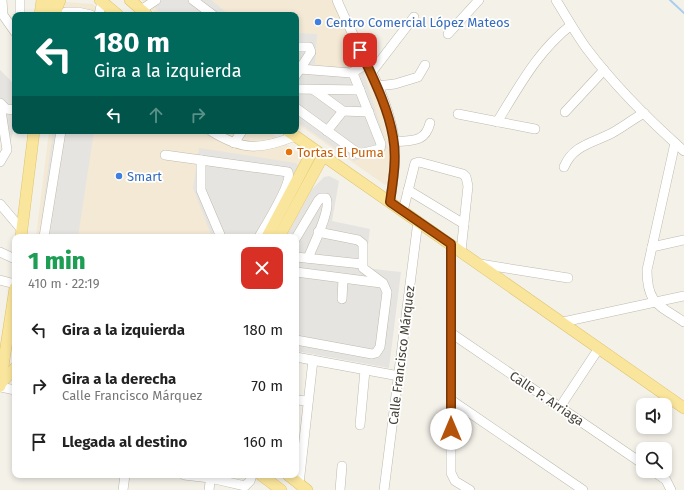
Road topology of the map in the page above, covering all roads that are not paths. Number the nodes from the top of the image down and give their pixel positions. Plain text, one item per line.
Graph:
1 (2, 0) edge
2 (20, 0) edge
3 (44, 0) edge
4 (60, 0) edge
5 (130, 0) edge
6 (156, 0) edge
7 (193, 0) edge
8 (337, 0) edge
9 (479, 0) edge
10 (556, 0) edge
11 (101, 1) edge
12 (20, 12) edge
13 (41, 12) edge
14 (48, 12) edge
15 (55, 12) edge
16 (66, 12) edge
17 (78, 12) edge
18 (100, 12) edge
19 (114, 12) edge
20 (144, 12) edge
21 (209, 12) edge
22 (414, 17) dead end
23 (572, 25) junction
24 (12, 28) edge
25 (448, 34) dead end
26 (299, 47) edge
27 (425, 65) dead end
28 (369, 69) junction
29 (299, 70) edge
30 (604, 70) junction
31 (299, 72) edge
32 (353, 73) junction
33 (377, 86) junction
34 (299, 89) edge
35 (314, 90) junction
36 (360, 90) junction
37 (0, 104) edge
38 (12, 110) edge
39 (299, 110) edge
40 (343, 111) junction
41 (369, 112) junction
42 (565, 112) dead end
43 (644, 112) junction
44 (458, 114) dead end
45 (497, 122) junction
46 (430, 123) dead end
47 (535, 129) dead end
48 (327, 131) junction
49 (34, 134) edge
50 (61, 134) edge
51 (217, 134) edge
52 (240, 134) edge
53 (290, 134) edge
54 (292, 134) edge
55 (394, 142) junction
56 (234, 143) junction
57 (675, 143) junction
58 (313, 150) junction
59 (684, 151) edge
60 (165, 155) dead end
61 (323, 156) junction
62 (202, 160) junction
63 (0, 162) edge
64 (564, 167) dead end
65 (408, 190) junction
66 (390, 202) junction
67 (0, 204) edge
68 (403, 211) junction
69 (418, 221) junction
70 (464, 224) junction
71 (318, 232) junction
72 (21, 234) edge
73 (44, 234) edge
74 (220, 234) edge
75 (261, 234) edge
76 (269, 234) edge
77 (281, 234) edge
78 (298, 234) edge
79 (684, 240) edge
80 (451, 244) junction
81 (652, 247) junction
82 (461, 251) junction
83 (0, 252) edge
84 (299, 257) edge
85 (12, 258) edge
86 (308, 258) junction
87 (362, 264) junction
88 (480, 264) junction
89 (299, 272) edge
90 (568, 278) dead end
91 (343, 279) junction
92 (0, 280) edge
93 (12, 283) edge
94 (383, 283) junction
95 (684, 296) edge
96 (342, 299) dead end
97 (655, 302) junction
98 (0, 318) edge
99 (562, 322) junction
100 (684, 322) edge
101 (12, 324) edge
102 (12, 328) edge
103 (451, 333) junction
104 (299, 341) edge
105 (7, 343) edge
106 (599, 348) junction
107 (299, 358) edge
108 (2, 360) edge
109 (313, 360) junction
110 (365, 370) junction
111 (12, 371) edge
112 (398, 376) junction
113 (0, 385) edge
114 (12, 389) edge
115 (299, 400) edge
116 (451, 400) junction
117 (308, 401) junction
118 (560, 407) junction
119 (684, 408) edge
120 (360, 425) dead end
121 (299, 455) edge
122 (636, 459) edge
123 (342, 466) dead end
124 (125, 478) edge
125 (210, 478) edge
126 (217, 478) edge
127 (251, 478) edge
128 (265, 478) edge
129 (292, 478) edge
130 (663, 478) edge
131 (303, 487) edge
132 (123, 490) edge
133 (209, 490) edge
134 (281, 490) edge
135 (340, 490) edge
136 (384, 490) edge
137 (470, 490) edge
138 (583, 490) edge
139 (670, 490) edge

1 - 24 street
2 - 12 street
3 - 13 main road
3 - 14 main road
4 - 15 main road
5 - 20 main road
6 - 20 street
7 - 21 street
8 - 28 street
9 - 25 street
10 - 23 street
11 - 18 street
11 - 19 main road
16 - 17 street
22 - 28 street
23 - 30 street
23 - 45 street
26 - 29 street
27 - 33 street
28 - 32 street
28 - 33 street
30 - 42 street
30 - 43 street
31 - 32 street
32 - 36 street
33 - 55 street
34 - 35 street
35 - 36 street
35 - 40 street
36 - 41 street
37 - 38 street
37 - 63 street
39 - 48 street
40 - 41 street
40 - 48 street
41 - 48 street
43 - 57 street
43 - 64 street
44 - 45 street
45 - 47 street
46 - 55 street
49 - 72 main road
50 - 73 street
51 - 56 street
52 - 56 street
53 - 56 street
54 - 58 main road
55 - 66 street
57 - 59 street
57 - 81 street
58 - 61 main road
58 - 76 main road
60 - 62 street
61 - 66 main road
61 - 77 main road
62 - 74 street
62 - 75 street
65 - 68 street
65 - 70 street
65 - 70 street
66 - 68 main road
67 - 72 street
68 - 69 main road
69 - 80 main road
69 - 112 street, Calle Francisco Márquez
70 - 82 street
71 - 78 street
71 - 86 street
71 - 87 street
79 - 81 street
80 - 82 main road
80 - 103 street
81 - 97 street
82 - 88 main road
83 - 85 street
84 - 86 street
86 - 87 street
87 - 94 street
88 - 90 street
88 - 99 main road
89 - 91 street
91 - 94 street
91 - 96 street
92 - 93 street
94 - 104 street
95 - 97 street
97 - 99 street
97 - 100 street
98 - 101 main road
99 - 106 main road
102 - 105 main road
103 - 116 street
103 - 118 street, Calle P. Arriaga
105 - 108 main road
106 - 118 street
106 - 119 main road
107 - 109 street
108 - 113 main road
109 - 110 street
109 - 117 street
110 - 112 street
110 - 120 street
111 - 113 main road
112 - 136 street, Calle Francisco Márquez
113 - 114 street
115 - 117 street
116 - 137 street
116 - 138 street
117 - 121 street
118 - 122 street, Calle P. Arriaga
121 - 131 street
123 - 135 street
124 - 132 street
125 - 133 street
126 - 127 street
128 - 134 main road
129 - 131 main road
130 - 139 street

